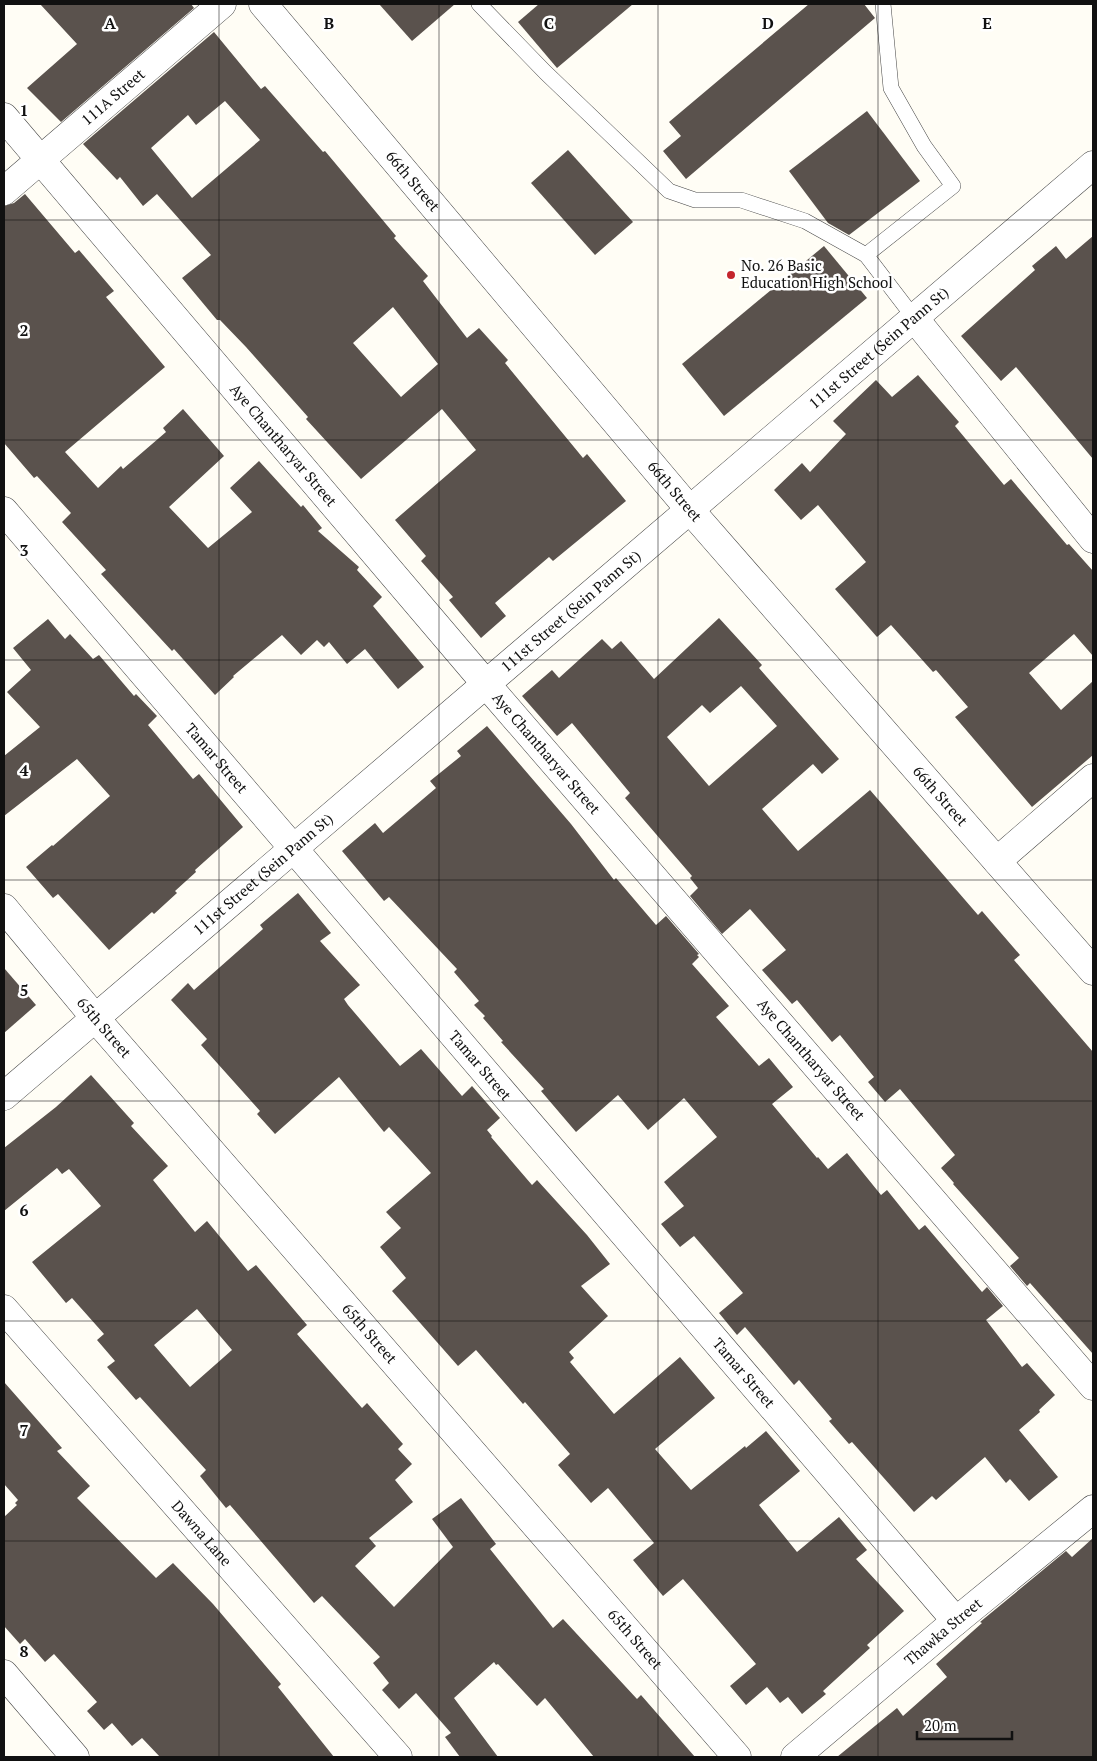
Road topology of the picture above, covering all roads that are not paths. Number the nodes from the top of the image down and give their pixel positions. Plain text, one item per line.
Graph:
1 (222, 4) edge
2 (263, 4) edge
3 (479, 4) edge
4 (883, 4) edge
5 (4, 117) edge
6 (41, 160) junction
7 (1093, 165) edge
8 (4, 191) edge
9 (866, 255) junction
10 (915, 319) junction
11 (690, 510) junction
12 (4, 511) edge
13 (1093, 539) edge
14 (486, 684) junction
15 (1093, 778) edge
16 (292, 849) junction
17 (997, 861) junction
18 (4, 908) edge
19 (1093, 971) edge
20 (96, 1019) junction
21 (4, 1096) edge
22 (4, 1309) edge
23 (1093, 1386) edge
24 (1093, 1509) edge
25 (956, 1622) junction
26 (4, 1674) edge
27 (75, 1757) edge
28 (398, 1757) edge
29 (737, 1757) edge
30 (795, 1757) edge

1 - 6 street, 111A Street
2 - 11 street, 66th Street
3 - 9 lane
4 - 9 lane
5 - 6 street, Aye Chantharyar Street
6 - 8 street, 111A Street
6 - 14 street, Aye Chantharyar Street
7 - 10 street, 111st Street (Sein Pann St)
9 - 10 lane
10 - 11 street, 111st Street (Sein Pann St)
10 - 13 street
11 - 14 street, 111st Street (Sein Pann St)
11 - 17 street, 66th Street
12 - 16 street, Tamar Street
14 - 16 street, 111st Street (Sein Pann St)
14 - 23 street, Aye Chantharyar Street
15 - 17 street
16 - 20 street, 111st Street (Sein Pann St)
16 - 25 street, Tamar Street
17 - 19 street, 66th Street
18 - 20 street, 65th Street
20 - 21 street, 111st Street (Sein Pann St)
20 - 29 street, 65th Street
22 - 28 street, Dawna Lane
24 - 25 street, Thawka Street
25 - 30 street, Thawka Street
26 - 27 street

